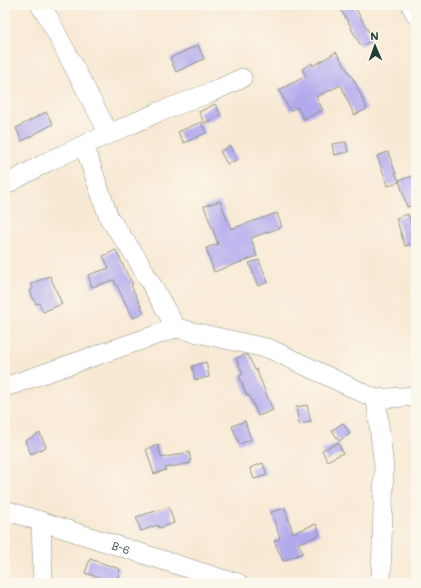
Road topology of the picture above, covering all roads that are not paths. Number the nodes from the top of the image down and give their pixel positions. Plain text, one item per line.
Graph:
1 (40, 5) edge
2 (411, 5) edge
3 (416, 15) edge
4 (242, 78) dead end
5 (109, 134) junction
6 (84, 145) junction
7 (5, 185) edge
8 (176, 328) junction
9 (5, 387) edge
10 (416, 396) edge
11 (376, 399) junction
12 (5, 510) edge
13 (42, 521) junction
14 (43, 583) edge
15 (238, 583) edge
16 (381, 583) edge

1 - 5 street
2 - 3 street
4 - 5 street
5 - 6 street
6 - 7 street
6 - 8 street
8 - 9 street
8 - 11 street
10 - 11 street
11 - 16 street
12 - 13 street, B-6
13 - 14 street
13 - 15 street, B-6

